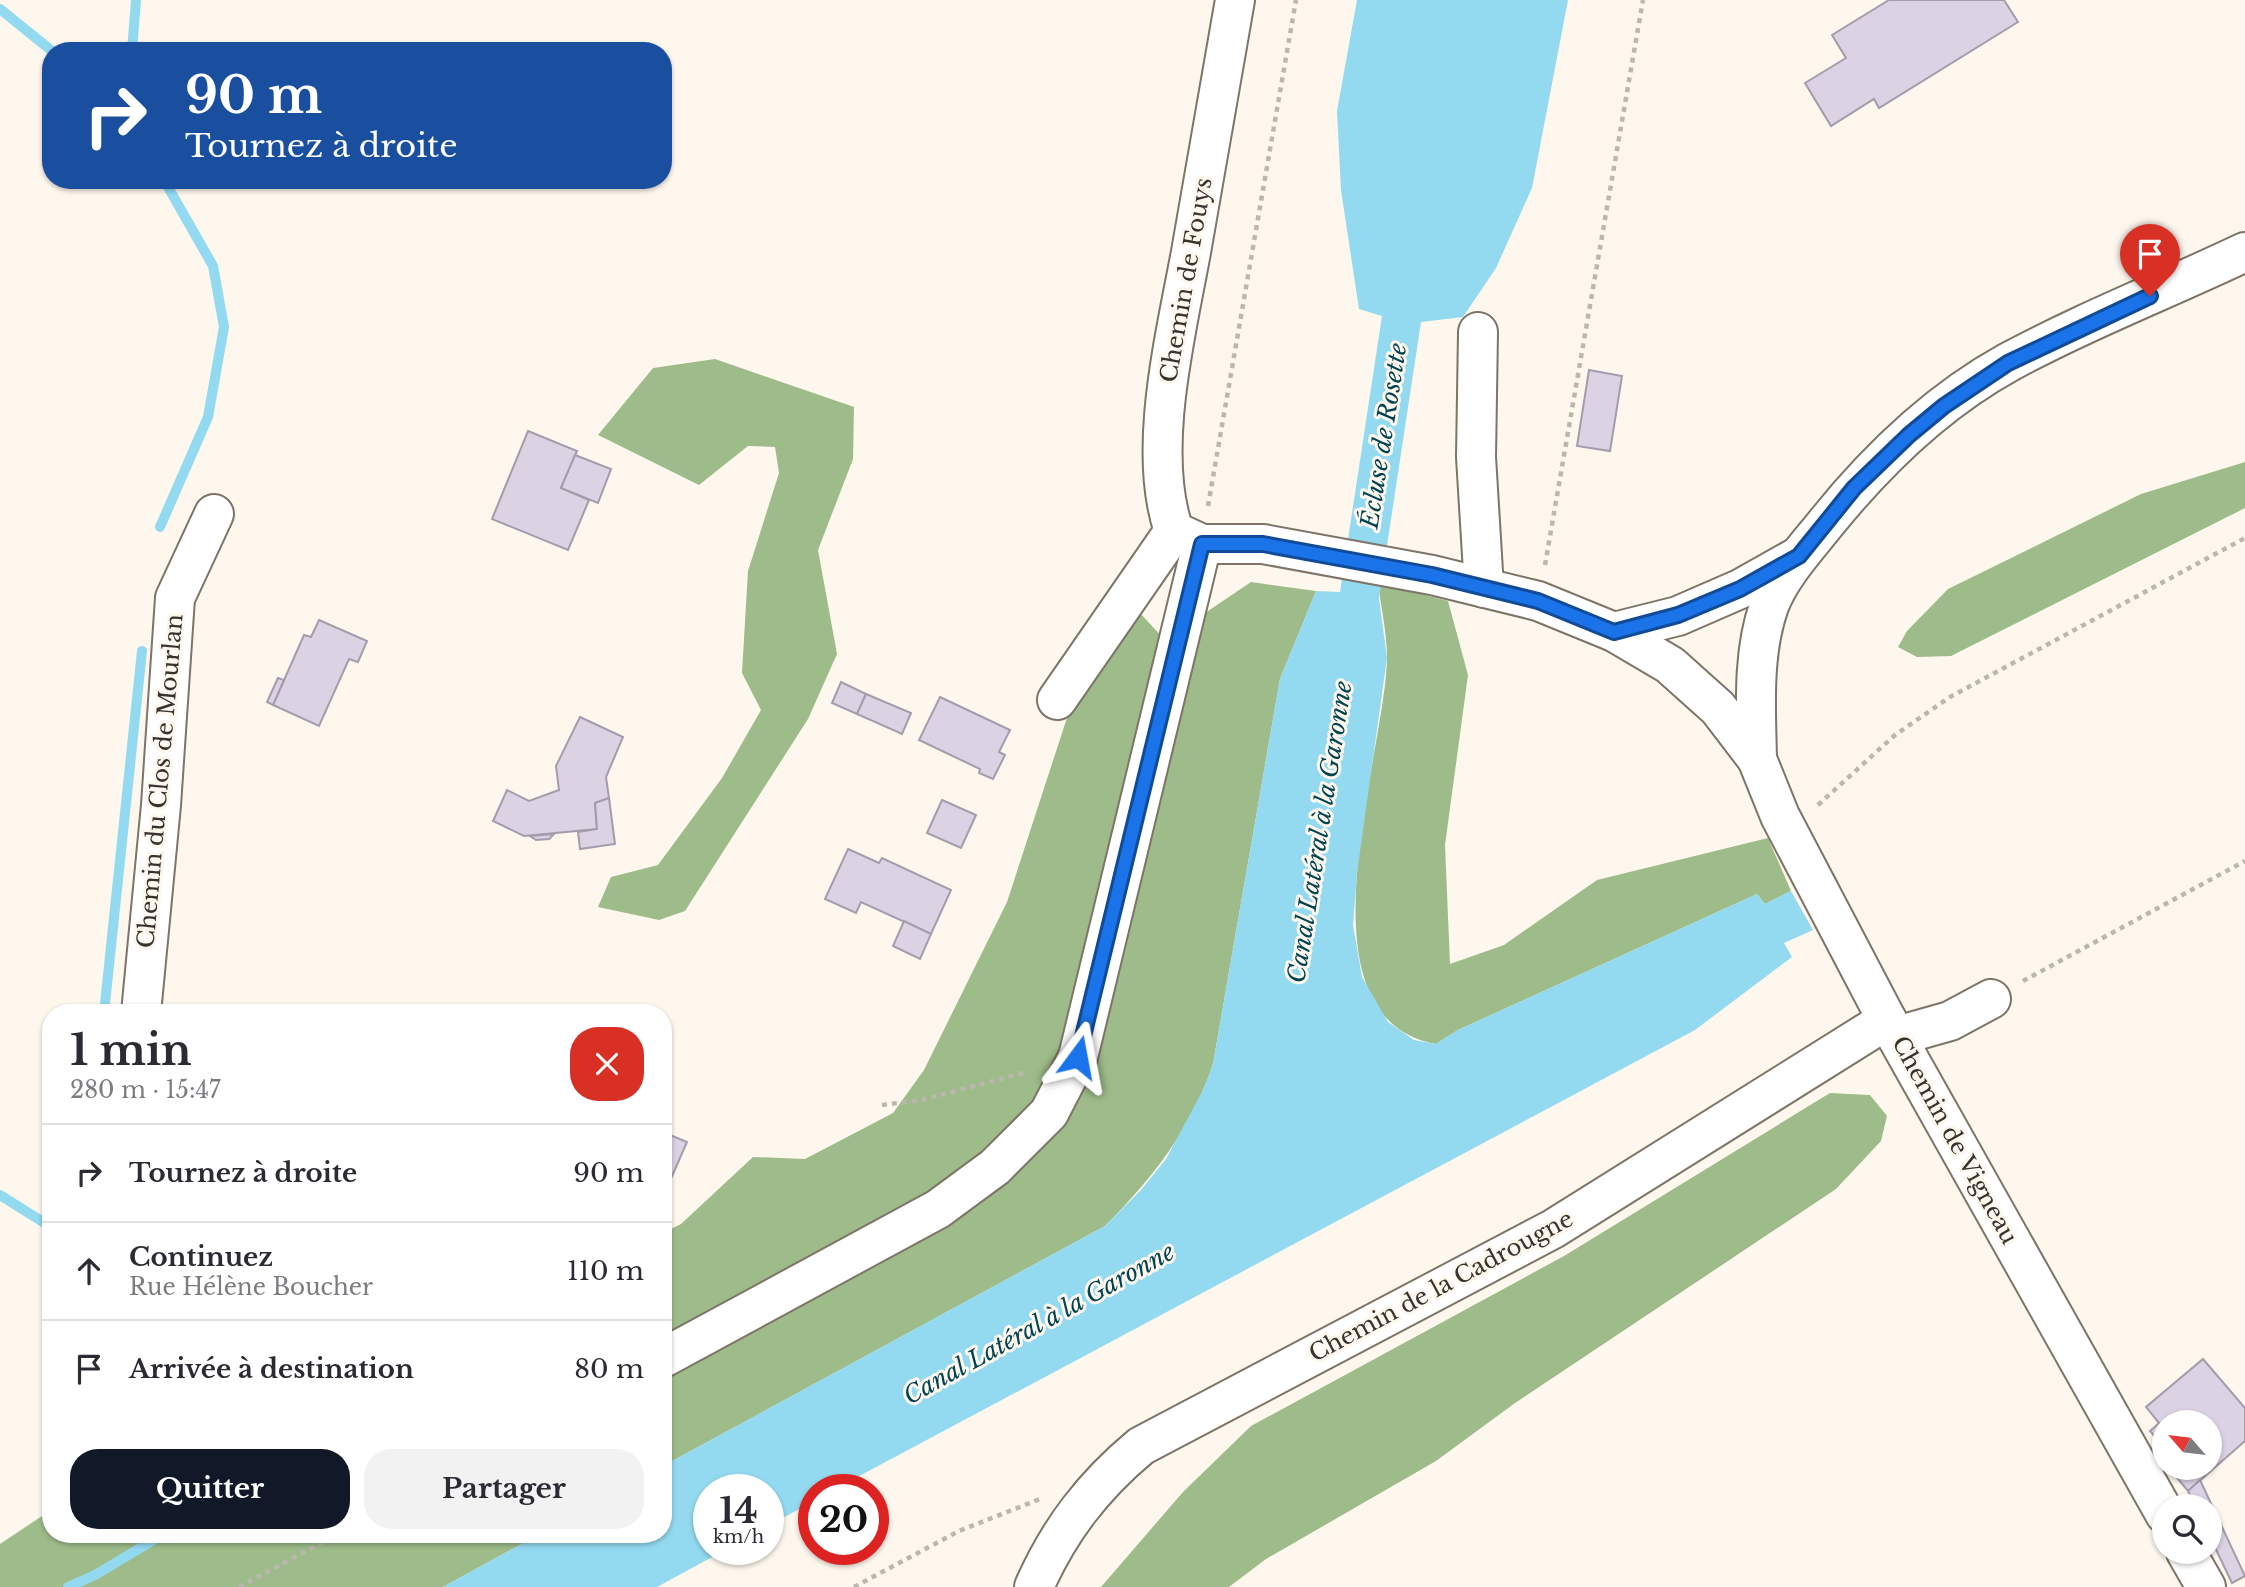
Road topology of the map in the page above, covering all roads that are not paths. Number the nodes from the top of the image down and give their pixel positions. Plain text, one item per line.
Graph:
1 (1235, 0) edge
2 (2245, 252) edge
3 (1478, 332) dead end
4 (214, 514) dead end
5 (1188, 537) junction
6 (1799, 556) junction
7 (1484, 588) junction
8 (1614, 632) junction
9 (1056, 700) dead end
10 (1757, 759) junction
11 (1991, 999) road end
12 (142, 1004) edge
13 (1892, 1028) junction
14 (672, 1353) edge
15 (2154, 1494) edge
16 (2193, 1564) edge
17 (1034, 1587) edge
18 (2206, 1587) edge

1 - 5 street, Chemin de Fouys
2 - 6 street
3 - 7 street
4 - 12 street, Chemin du Clos de Mourlan
5 - 7 street
5 - 9 street
5 - 14 street
6 - 8 street
6 - 10 street
7 - 8 street
8 - 10 street
10 - 13 street, Chemin de Vigneau
11 - 13 street, Chemin de la Cadrougne
13 - 15 street, Chemin de Vigneau
13 - 17 street, Chemin de la Cadrougne
16 - 18 street

